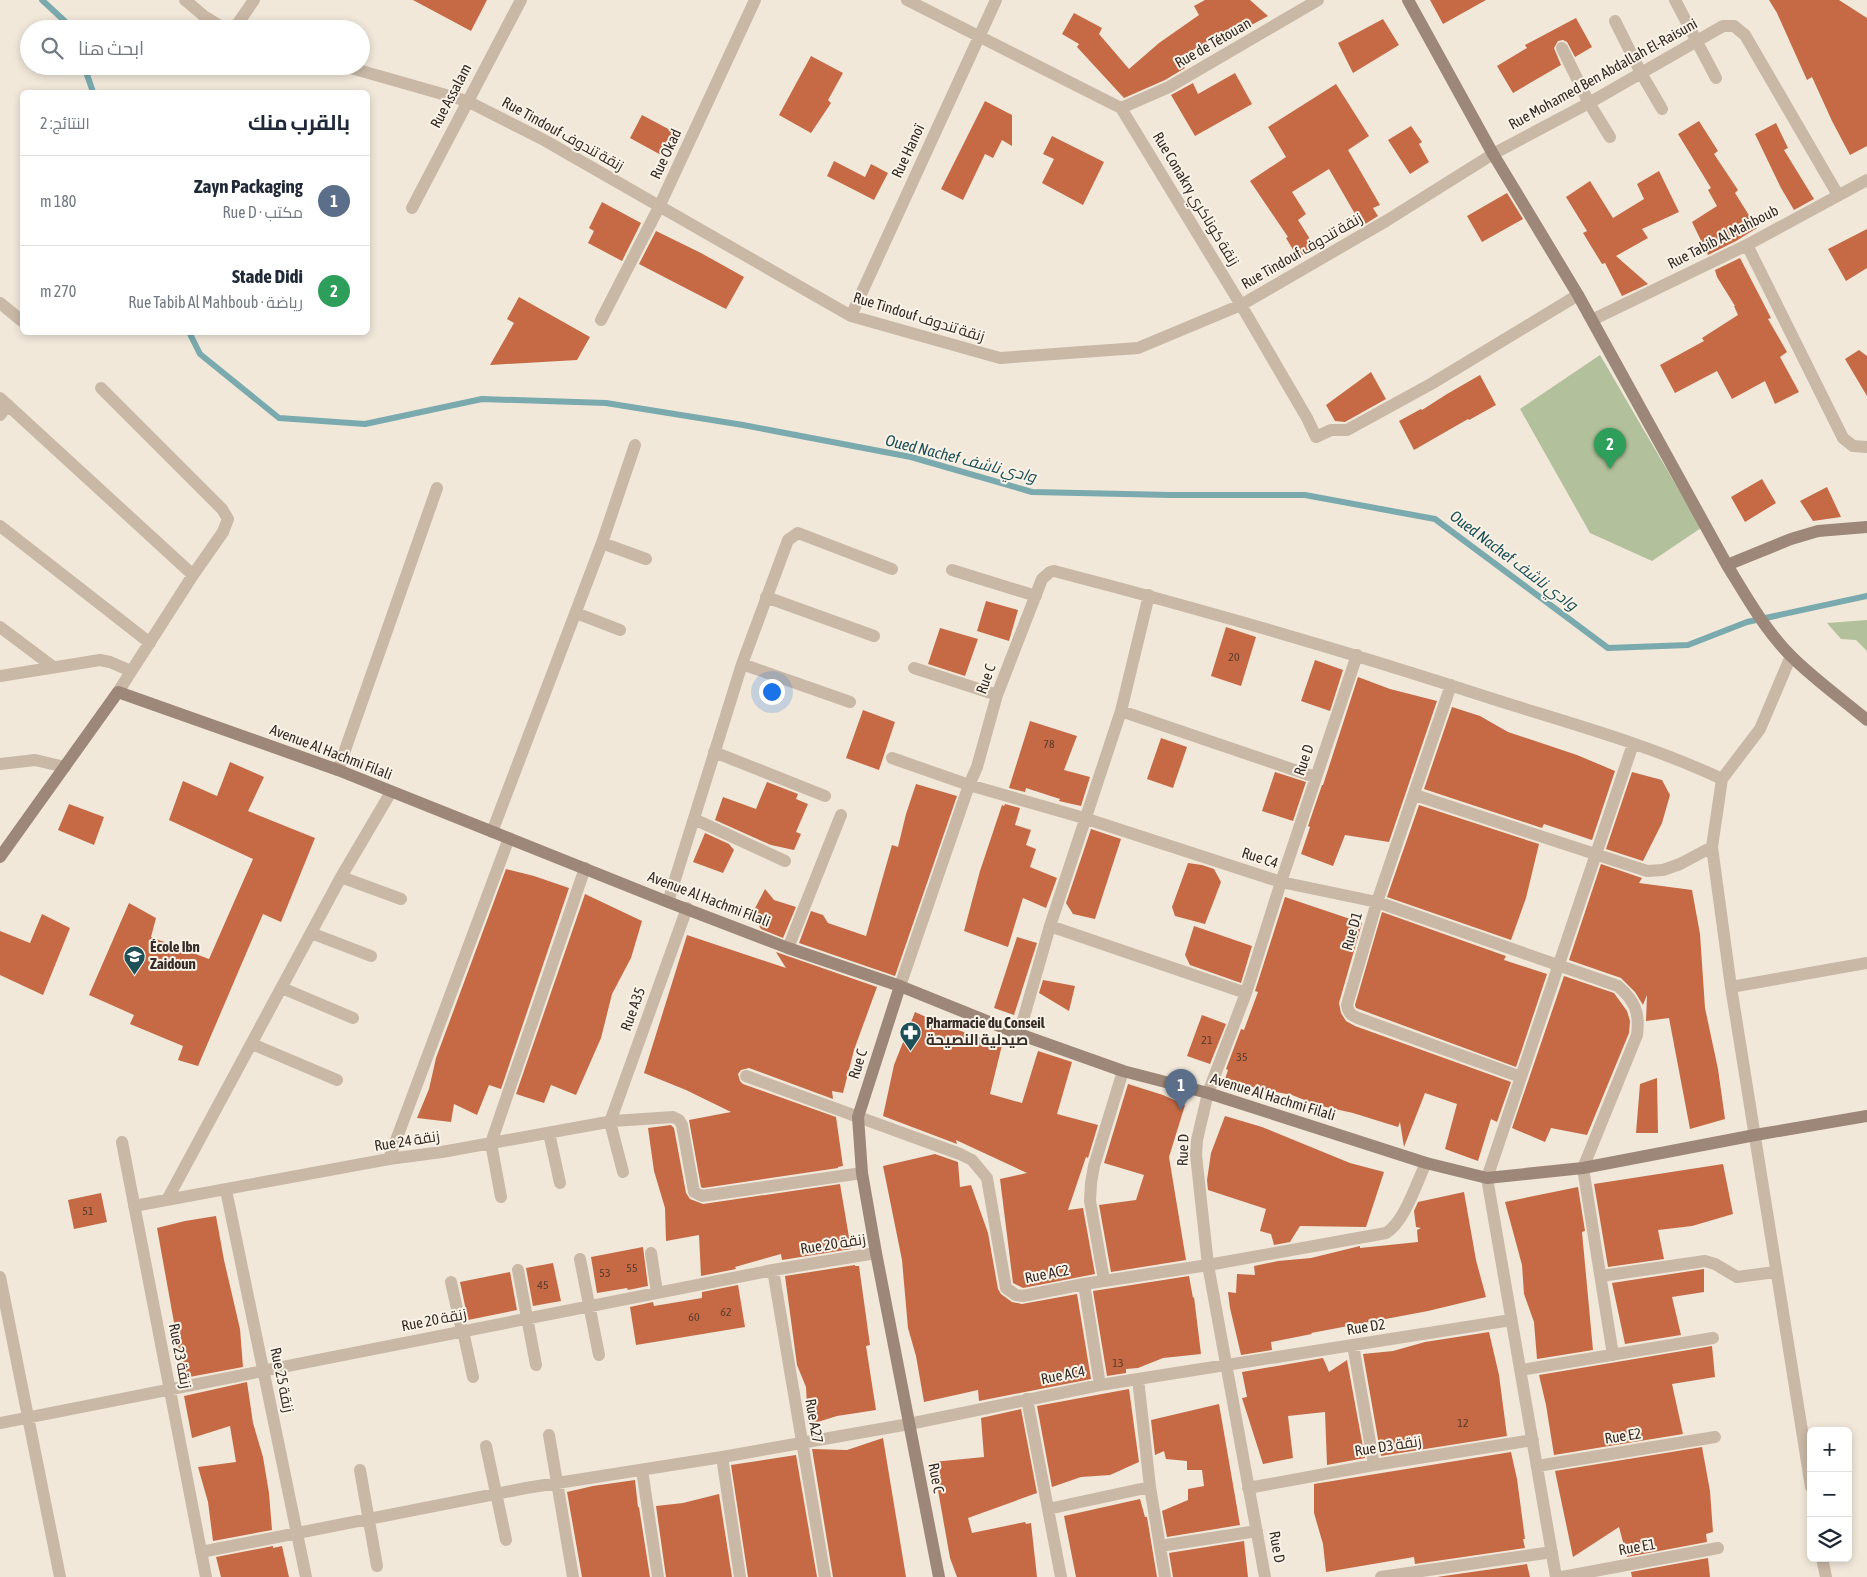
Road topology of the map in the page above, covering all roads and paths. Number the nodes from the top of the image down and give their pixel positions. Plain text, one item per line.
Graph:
1 (185, 0) edge
2 (254, 0) edge
3 (521, 0) edge
4 (755, 0) edge
5 (907, 0) edge
6 (996, 0) edge
7 (1318, 0) edge
8 (1408, 0) edge
9 (1675, 0) edge
10 (210, 20) edge
11 (240, 20) edge
12 (1615, 21) dead end
13 (979, 36) junction
14 (1697, 41) junction
15 (1562, 48) dead end
16 (370, 73) edge
17 (1641, 73) junction
18 (1716, 78) dead end
19 (467, 101) junction
20 (1589, 103) junction
21 (1121, 108) junction
22 (1662, 109) dead end
23 (1610, 137) dead end
24 (1493, 154) junction
25 (1867, 180) edge
26 (1838, 195) junction
27 (659, 207) junction
28 (412, 208) dead end
29 (1747, 245) junction
30 (1578, 295) junction
31 (0, 304) edge
32 (1241, 305) junction
33 (851, 316) junction
34 (20, 319) edge
35 (601, 320) dead end
36 (1592, 320) junction
37 (101, 388) dead end
38 (4, 401) edge
39 (0, 415) edge
40 (635, 445) dead end
41 (1867, 446) edge
42 (437, 488) dead end
43 (0, 526) edge
44 (1867, 527) edge
45 (602, 543) junction
46 (646, 559) dead end
47 (1727, 565) junction
48 (892, 569) dead end
49 (952, 570) dead end
50 (193, 575) junction
51 (1036, 596) junction
52 (1149, 596) junction
53 (766, 597) junction
54 (576, 613) junction
55 (0, 626) edge
56 (620, 630) dead end
57 (874, 636) dead end
58 (150, 643) junction
59 (1357, 655) junction
60 (1791, 656) junction
61 (742, 664) junction
62 (52, 666) junction
63 (914, 668) dead end
64 (131, 671) junction
65 (0, 676) edge
66 (1451, 685) junction
67 (118, 692) junction
68 (997, 695) junction
69 (850, 702) dead end
70 (1121, 711) junction
71 (1867, 720) edge
72 (1633, 744) junction
73 (714, 752) junction
74 (892, 758) dead end
75 (0, 764) edge
76 (65, 766) junction
77 (338, 770) junction
78 (1316, 777) junction
79 (1722, 779) junction
80 (968, 785) junction
81 (391, 792) junction
82 (1415, 795) junction
83 (824, 796) dead end
84 (841, 815) dead end
85 (1084, 818) junction
86 (694, 819) junction
87 (492, 832) junction
88 (509, 838) junction
89 (1712, 848) junction
90 (1596, 854) junction
91 (0, 857) edge
92 (785, 860) dead end
93 (585, 868) junction
94 (341, 877) junction
95 (1281, 882) junction
96 (401, 899) dead end
97 (668, 902) junction
98 (1377, 902) junction
99 (687, 908) junction
100 (1050, 926) junction
101 (311, 933) junction
102 (788, 948) junction
103 (371, 956) dead end
104 (1867, 963) edge
105 (1560, 965) junction
106 (900, 986) junction
107 (1731, 987) junction
108 (282, 988) junction
109 (1246, 993) junction
110 (353, 1018) dead end
111 (1019, 1034) junction
112 (252, 1044) junction
113 (1123, 1071) junction
114 (746, 1076) dead end
115 (1521, 1077) junction
116 (337, 1080) dead end
117 (1208, 1093) junction
118 (1867, 1116) edge
119 (858, 1117) junction
120 (610, 1122) junction
121 (548, 1133) junction
122 (1755, 1135) junction
123 (122, 1142) dead end
124 (491, 1143) junction
125 (390, 1159) junction
126 (1426, 1163) junction
127 (1583, 1168) junction
128 (623, 1172) dead end
129 (862, 1173) junction
130 (1487, 1178) junction
131 (560, 1183) dead end
132 (226, 1190) junction
133 (501, 1197) dead end
134 (167, 1200) junction
135 (134, 1206) junction
136 (651, 1253) dead end
137 (876, 1253) junction
138 (580, 1259) dead end
139 (1208, 1265) junction
140 (518, 1270) dead end
141 (773, 1270) junction
142 (1776, 1272) junction
143 (1601, 1276) junction
144 (0, 1277) edge
145 (1104, 1280) junction
146 (452, 1282) dead end
147 (1084, 1284) junction
148 (658, 1292) junction
149 (589, 1306) junction
150 (527, 1318) junction
151 (1511, 1320) junction
152 (462, 1331) junction
153 (1713, 1338) dead end
154 (1354, 1345) junction
155 (599, 1355) dead end
156 (1613, 1355) junction
157 (536, 1364) dead end
158 (1225, 1365) junction
159 (263, 1370) junction
160 (1521, 1370) junction
161 (473, 1377) dead end
162 (1138, 1379) junction
163 (1100, 1385) junction
164 (169, 1389) junction
165 (1027, 1399) junction
166 (28, 1417) junction
167 (0, 1423) edge
168 (908, 1424) junction
169 (549, 1435) dead end
170 (1715, 1437) dead end
171 (1533, 1440) junction
172 (802, 1443) junction
173 (486, 1446) dead end
174 (722, 1457) junction
175 (1374, 1465) junction
176 (1537, 1466) junction
177 (360, 1470) dead end
178 (642, 1470) junction
179 (1809, 1472) edge
180 (558, 1483) junction
181 (1150, 1487) junction
182 (1248, 1488) junction
183 (496, 1494) junction
184 (1048, 1509) junction
185 (369, 1519) junction
186 (1257, 1531) junction
187 (297, 1534) junction
188 (506, 1540) dead end
189 (1160, 1546) junction
190 (1718, 1548) dead end
191 (201, 1552) junction
192 (1552, 1552) junction
193 (1823, 1562) edge
194 (377, 1566) dead end
195 (1410, 1575) edge
196 (60, 1577) edge
197 (206, 1577) edge
198 (306, 1577) edge
199 (573, 1577) edge
200 (658, 1577) edge
201 (740, 1577) edge
202 (825, 1577) edge
203 (939, 1577) edge
204 (1061, 1577) edge
205 (1165, 1577) edge
206 (1265, 1577) edge
207 (1381, 1577) edge
208 (1556, 1577) edge
209 (1562, 1577) edge
210 (1826, 1577) edge

1 - 10 street
2 - 11 street
3 - 19 street, Rue Assalam
4 - 27 street, Rue Okad
5 - 13 street
6 - 13 street, Rue Hanoï
7 - 21 street, Rue de Tétouan
8 - 24 street
9 - 14 street
12 - 17 street
13 - 21 street
13 - 33 street, Rue Hanoï
14 - 17 street, Rue Mohamed Ben Abdallah El-Raisuni
14 - 18 street
14 - 26 street, Rue Mohamed Ben Abdallah El-Raisuni
15 - 20 street
16 - 19 street, Rue Tindouf زنقة تندوف
17 - 20 street, Rue Mohamed Ben Abdallah El-Raisuni
17 - 22 street
19 - 27 street, Rue Tindouf زنقة تندوف
19 - 28 street, Rue Assalam
20 - 23 street
20 - 24 street, Rue Mohamed Ben Abdallah El-Raisuni
21 - 32 street, Rue Conakry زنقة كوناكري
24 - 30 street
24 - 32 street, Rue Tindouf زنقة تندوف
25 - 26 street, Rue Tabib Al Mahboub
26 - 29 street, Rue Tabib Al Mahboub
27 - 33 street, Rue Tindouf زنقة تندوف
27 - 35 street, Rue Okad
29 - 36 street, Rue Tabib Al Mahboub
29 - 41 street
30 - 32 street, Rue Conakry زنقة كوناكري
30 - 36 street
31 - 34 street
32 - 33 street, Rue Tindouf زنقة تندوف
36 - 47 street
37 - 50 street
38 - 39 street
38 - 50 street
40 - 45 street
42 - 77 street
43 - 58 street
44 - 47 street
45 - 46 street
45 - 54 street
47 - 60 street
48 - 53 street
49 - 51 street
50 - 58 street
51 - 52 street, Rue C
51 - 68 street, Rue C
52 - 59 street
52 - 70 street
53 - 57 street
53 - 61 street
54 - 56 street
54 - 87 street
55 - 62 street
58 - 64 street
59 - 66 street
59 - 78 street, Rue D
60 - 71 street
60 - 79 street
61 - 69 street
61 - 73 street
62 - 64 street
62 - 65 street
63 - 68 street
64 - 67 street
66 - 72 street
66 - 82 street, Rue D1
67 - 76 street
67 - 77 street, Avenue Al Hachmi Filali
68 - 80 street, Rue C
70 - 78 street
70 - 85 street
72 - 79 street
72 - 90 street
73 - 83 street
73 - 86 street
74 - 80 street, Rue C4
75 - 76 street
76 - 91 street
77 - 81 street, Avenue Al Hachmi Filali
78 - 95 street, Rue D
79 - 89 street
80 - 85 street, Rue C4
80 - 106 street, Rue C
81 - 87 street, Avenue Al Hachmi Filali
81 - 94 street
82 - 90 street
82 - 98 street, Rue D1
84 - 102 street
85 - 95 street, Rue C4
85 - 100 street
86 - 92 street
86 - 97 street
87 - 88 street, Avenue Al Hachmi Filali
88 - 93 street, Avenue Al Hachmi Filali
88 - 125 street
89 - 90 street
89 - 107 street
90 - 105 street
93 - 97 street, Avenue Al Hachmi Filali
93 - 124 street
94 - 96 street
94 - 101 street
95 - 98 street, Rue C4
95 - 109 street, Rue D
97 - 99 street, Avenue Al Hachmi Filali
98 - 105 street, Rue C4
98 - 115 street, Rue D1
99 - 102 street, Avenue Al Hachmi Filali
99 - 120 street, Rue A35
100 - 109 street
100 - 111 street
101 - 103 street
101 - 108 street
102 - 106 street, Avenue Al Hachmi Filali
104 - 107 street
105 - 115 street
105 - 127 street, Rue C4
106 - 111 street, Avenue Al Hachmi Filali
106 - 119 street, Rue C
107 - 122 street
108 - 110 street
108 - 112 street
109 - 117 street, Rue D
111 - 113 street, Avenue Al Hachmi Filali
112 - 116 street
112 - 134 street
113 - 117 street, Avenue Al Hachmi Filali
113 - 145 street
114 - 119 street
115 - 130 street
117 - 126 street, Avenue Al Hachmi Filali
117 - 139 street, Rue D
118 - 122 street, Avenue Al Hachmi Filali
119 - 129 street, Rue C
119 - 147 street, Rue AC2
120 - 121 street, Rue 24 زنقة
120 - 128 street
120 - 129 street, Rue 24 زنقة
121 - 124 street, Rue 24 زنقة
121 - 131 street
122 - 127 street, Avenue Al Hachmi Filali
122 - 142 street
123 - 135 street, Rue 23 زنقة
124 - 125 street, Rue 24 زنقة
124 - 133 street
125 - 132 street, Rue 24 زنقة
126 - 130 street, Avenue Al Hachmi Filali
126 - 139 street
127 - 130 street, Avenue Al Hachmi Filali
127 - 143 street
129 - 137 street, Rue C
130 - 151 street
132 - 134 street, Rue 24 زنقة
132 - 159 street, Rue 25 زنقة
134 - 135 street, Rue 24 زنقة
135 - 164 street, Rue 23 زنقة
136 - 148 street
137 - 141 street, Rue 20 زنقة
137 - 168 street, Rue C
138 - 149 street
139 - 145 street, Rue AC2
139 - 158 street, Rue D
140 - 150 street
141 - 148 street, Rue 20 زنقة
141 - 172 street, Rue A27
142 - 143 street
142 - 179 street
143 - 156 street
144 - 166 street
145 - 147 street, Rue AC2
146 - 152 street
147 - 163 street
148 - 149 street, Rue 20 زنقة
149 - 150 street, Rue 20 زنقة
149 - 155 street
150 - 152 street, Rue 20 زنقة
150 - 157 street
151 - 154 street, Rue D2
151 - 160 street
152 - 159 street, Rue 20 زنقة
152 - 161 street
153 - 156 street
154 - 158 street, Rue D2
154 - 175 street
156 - 160 street
158 - 162 street, Rue AC4
158 - 182 street, Rue D
159 - 164 street, Rue 20 زنقة
159 - 187 street, Rue 25 زنقة
160 - 171 street
162 - 163 street, Rue AC4
162 - 181 street
163 - 165 street, Rue AC4
164 - 166 street, Rue 20 زنقة
164 - 191 street, Rue 23 زنقة
165 - 168 street, Rue AC4
165 - 184 street
166 - 167 street, Rue 20 زنقة
166 - 196 street
168 - 172 street, Rue AC4
168 - 203 street, Rue C
169 - 180 street
170 - 176 street, Rue E2
171 - 175 street, Rue D3 زنقة
171 - 176 street
172 - 174 street, Rue AC4
172 - 202 street, Rue A27
173 - 183 street
174 - 178 street, Rue AC4
174 - 201 street
175 - 182 street, Rue D3 زنقة
176 - 192 street
177 - 185 street
178 - 180 street, Rue AC4
178 - 200 street
180 - 183 street, Rue AC4
180 - 199 street
181 - 184 street
181 - 189 street
182 - 186 street, Rue D
183 - 185 street, Rue AC4
183 - 188 street
184 - 204 street
185 - 187 street, Rue AC4
185 - 194 street
186 - 189 street
186 - 206 street, Rue D
187 - 191 street, Rue AC4
187 - 198 street, Rue 25 زنقة
189 - 205 street
190 - 209 street, Rue E1
191 - 197 street, Rue 23 زنقة
192 - 195 street
192 - 208 street
193 - 210 street
195 - 207 street

